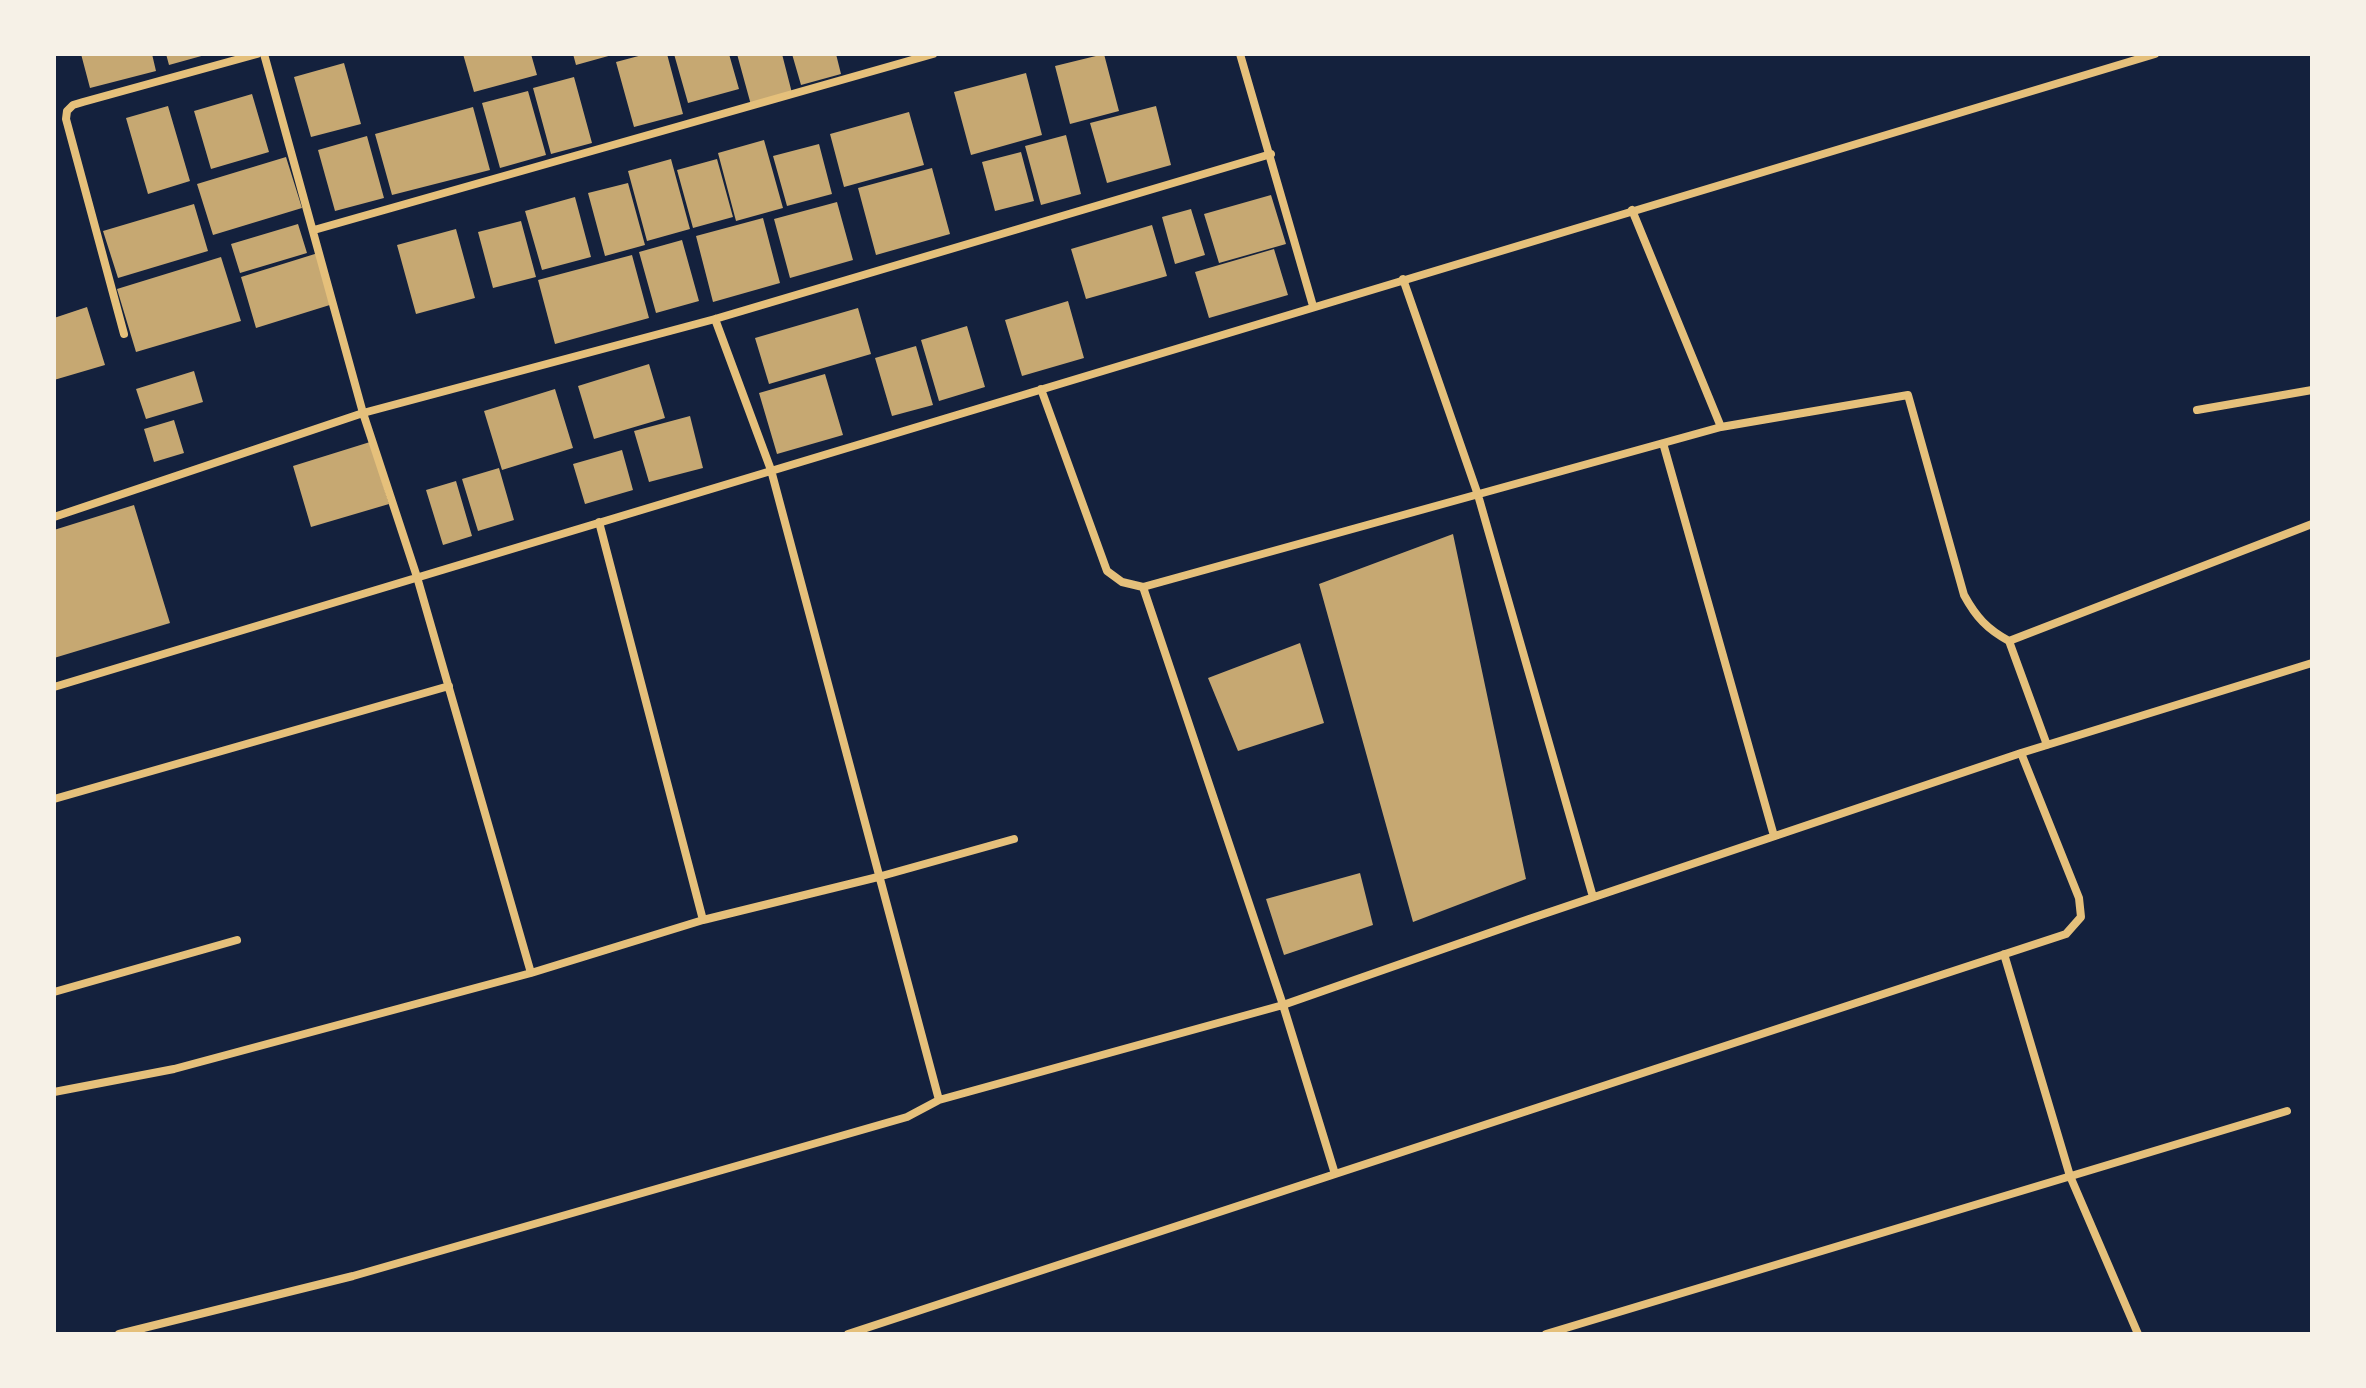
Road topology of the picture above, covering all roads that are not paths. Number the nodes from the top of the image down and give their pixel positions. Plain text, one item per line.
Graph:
1 (257, 54) edge
2 (264, 54) edge
3 (933, 54) edge
4 (1240, 54) edge
5 (2155, 54) edge
6 (1271, 154) junction
7 (1632, 210) junction
8 (314, 230) junction
9 (1403, 279) junction
10 (1313, 306) junction
11 (715, 319) junction
12 (124, 334) dead end
13 (1041, 389) junction
14 (2312, 390) edge
15 (2197, 410) dead end
16 (363, 413) junction
17 (1721, 427) junction
18 (1663, 443) junction
19 (771, 470) junction
20 (1478, 495) junction
21 (54, 517) edge
22 (599, 522) junction
23 (2312, 524) edge
24 (417, 577) junction
25 (1143, 587) junction
26 (2009, 641) junction
27 (2312, 663) edge
28 (449, 686) junction
29 (54, 687) edge
30 (2047, 745) junction
31 (2021, 753) junction
32 (54, 799) edge
33 (1774, 836) junction
34 (1014, 839) dead end
35 (878, 877) junction
36 (1593, 897) junction
37 (703, 920) junction
38 (237, 940) dead end
39 (2004, 954) junction
40 (531, 973) junction
41 (54, 992) edge
42 (1283, 1005) junction
43 (54, 1092) edge
44 (939, 1100) junction
45 (2287, 1111) dead end
46 (1335, 1174) junction
47 (2070, 1176) junction
48 (119, 1334) edge
49 (848, 1334) edge
50 (1546, 1334) edge
51 (2138, 1334) edge

1 - 12 street
2 - 8 street
3 - 8 street
4 - 6 street
5 - 7 street
6 - 10 street
6 - 11 street
7 - 9 street
7 - 17 street
8 - 16 street
9 - 10 street
9 - 20 street
10 - 13 street
11 - 16 street
11 - 19 street
13 - 19 street
13 - 25 street
14 - 15 street
16 - 21 street
16 - 24 street
17 - 18 street
17 - 26 street
18 - 20 street
18 - 33 street
19 - 22 street
19 - 35 street
20 - 25 street
20 - 36 street
22 - 24 street
22 - 37 street
23 - 26 street
24 - 28 street
24 - 29 street
25 - 42 street
26 - 30 street
27 - 30 street
28 - 32 street
28 - 40 street
30 - 31 street
31 - 33 street
31 - 39 street
33 - 36 street
34 - 35 street
35 - 37 street
35 - 44 street
36 - 42 street
37 - 40 street
38 - 41 street
39 - 46 street
39 - 47 street
40 - 43 street
42 - 44 street
42 - 46 street
44 - 48 street
45 - 47 street
46 - 49 street
47 - 50 street
47 - 51 street

